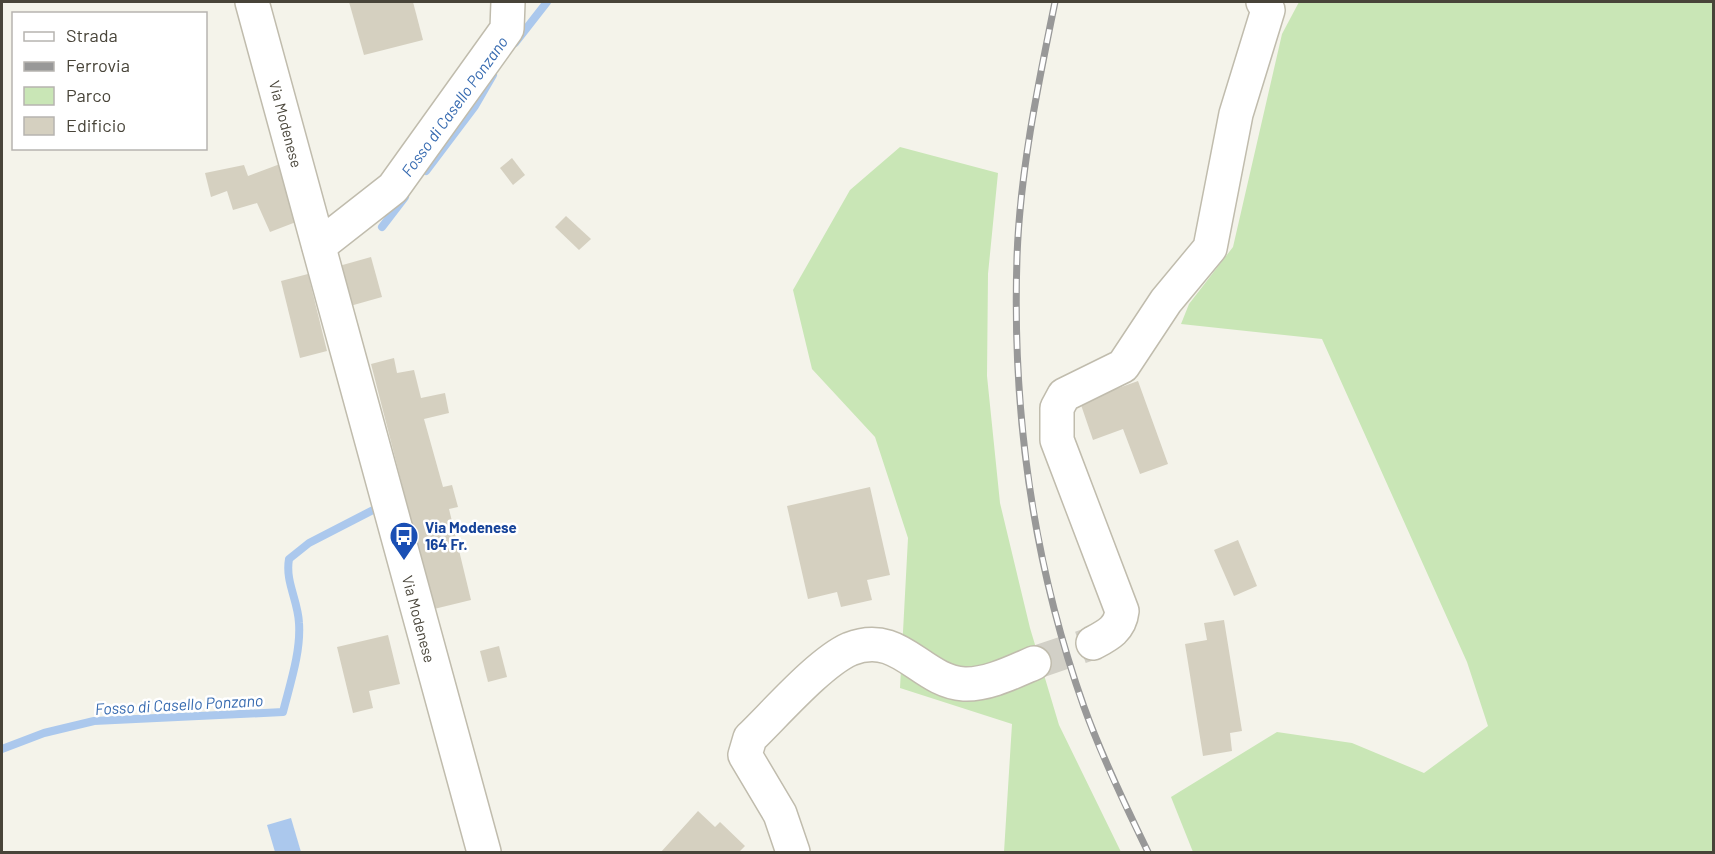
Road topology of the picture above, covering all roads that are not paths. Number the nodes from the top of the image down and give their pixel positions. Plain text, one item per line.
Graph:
1 (252, 2) edge
2 (508, 2) edge
3 (1263, 2) edge
4 (319, 246) junction
5 (1093, 643) tunnel mouth
6 (1034, 663) tunnel mouth
7 (484, 852) edge
8 (793, 852) edge

1 - 4 street, Via Modenese
2 - 4 street
3 - 5 street
4 - 7 street, Via Modenese
6 - 8 street

